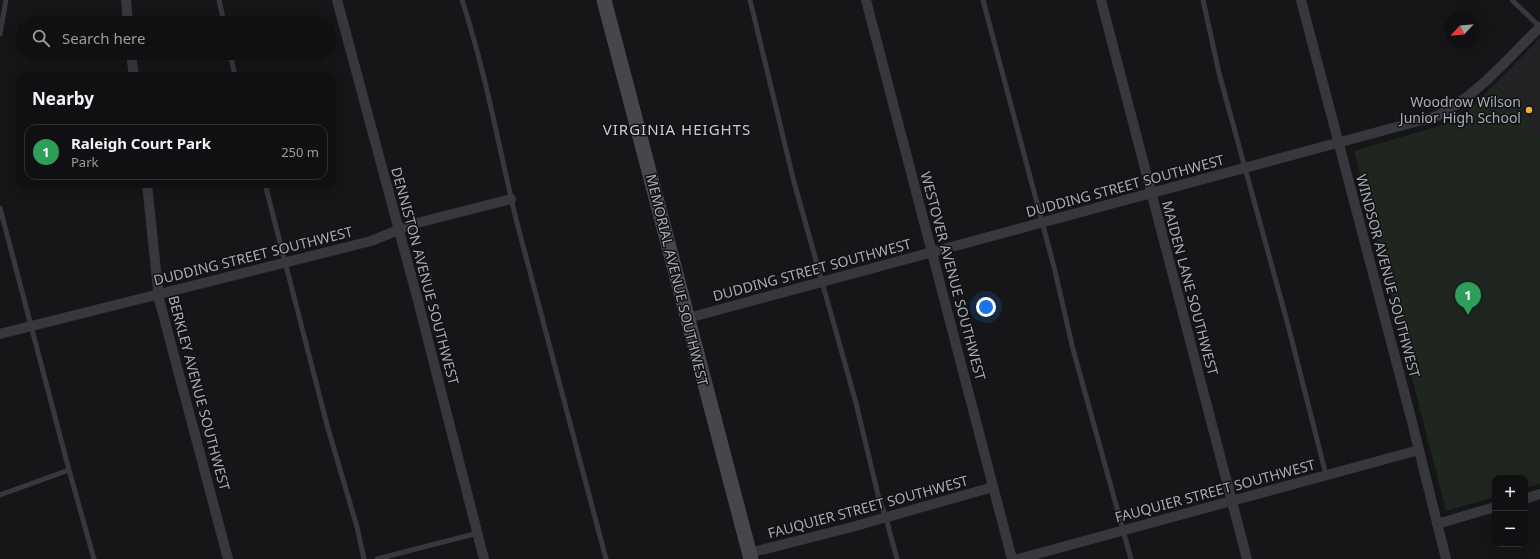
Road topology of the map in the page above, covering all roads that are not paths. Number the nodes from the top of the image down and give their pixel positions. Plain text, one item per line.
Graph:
1 (6, 0) edge
2 (126, 0) edge
3 (219, 0) edge
4 (337, 0) edge
5 (462, 0) edge
6 (604, 0) edge
7 (750, 0) edge
8 (866, 0) edge
9 (984, 0) edge
10 (1101, 0) edge
11 (1203, 0) edge
12 (1301, 0) edge
13 (1512, 0) edge
14 (127, 16) edge
15 (222, 16) edge
16 (1540, 27) edge
17 (0, 34) edge
18 (132, 60) edge
19 (232, 60) edge
20 (133, 72) edge
21 (234, 72) edge
22 (1339, 143) junction
23 (1245, 168) junction
24 (147, 188) edge
25 (266, 188) edge
26 (1151, 194) junction
27 (511, 199) junction
28 (0, 208) edge
29 (1042, 223) junction
30 (399, 230) junction
31 (932, 253) junction
32 (286, 263) junction
33 (822, 282) junction
34 (159, 294) junction
35 (688, 318) junction
36 (31, 326) junction
37 (0, 334) edge
38 (1419, 450) junction
39 (70, 470) junction
40 (1326, 475) junction
41 (993, 487) junction
42 (1540, 494) edge
43 (0, 495) edge
44 (1528, 498) edge
45 (1232, 500) junction
46 (1492, 508) edge
47 (886, 518) junction
48 (1437, 524) junction
49 (1124, 530) junction
50 (478, 533) junction
51 (750, 556) edge
52 (94, 559) edge
53 (228, 559) edge
54 (364, 559) edge
55 (377, 559) edge
56 (484, 559) edge
57 (606, 559) edge
58 (897, 559) edge
59 (1012, 559) edge
60 (1018, 559) edge
61 (1131, 559) edge
62 (1247, 559) edge
63 (1446, 559) edge

1 - 17 lane
2 - 14 street
3 - 15 lane
4 - 30 street, DENNISTON AVENUE SOUTHWEST
5 - 27 lane
6 - 35 street, MEMORIAL AVENUE SOUTHWEST
7 - 33 lane
8 - 31 street, WESTOVER AVENUE SOUTHWEST
9 - 29 lane
10 - 26 street, MAIDEN LANE SOUTHWEST
11 - 23 lane
12 - 22 street, WINDSOR AVENUE SOUTHWEST
13 - 16 lane
16 - 22 street, DUDDING STREET SOUTHWEST
18 - 20 street
19 - 21 lane
22 - 23 street, DUDDING STREET SOUTHWEST
22 - 38 street, WINDSOR AVENUE SOUTHWEST
23 - 26 street, DUDDING STREET SOUTHWEST
23 - 40 lane
24 - 34 street, BERKLEY AVENUE SOUTHWEST
25 - 32 lane
26 - 29 street, DUDDING STREET SOUTHWEST
26 - 45 street, MAIDEN LANE SOUTHWEST
27 - 30 street, DUDDING STREET SOUTHWEST
27 - 57 lane
28 - 36 lane
29 - 31 street, DUDDING STREET SOUTHWEST
29 - 49 lane
30 - 32 street, DUDDING STREET SOUTHWEST
30 - 50 street, DENNISTON AVENUE SOUTHWEST
31 - 33 street, DUDDING STREET SOUTHWEST
31 - 41 street, WESTOVER AVENUE SOUTHWEST
32 - 34 street, DUDDING STREET SOUTHWEST
32 - 54 lane
33 - 35 street, DUDDING STREET SOUTHWEST
33 - 47 lane
34 - 36 street, DUDDING STREET SOUTHWEST
34 - 53 street, BERKLEY AVENUE SOUTHWEST
35 - 51 street, MEMORIAL AVENUE SOUTHWEST
36 - 37 street, DUDDING STREET SOUTHWEST
36 - 39 lane
38 - 40 street, FAUQUIER STREET SOUTHWEST
38 - 48 street, WINDSOR AVENUE SOUTHWEST
39 - 43 lane
39 - 52 lane
40 - 45 street, FAUQUIER STREET SOUTHWEST
41 - 47 street, FAUQUIER STREET SOUTHWEST
41 - 59 street, WESTOVER AVENUE SOUTHWEST
42 - 44 street
45 - 49 street, FAUQUIER STREET SOUTHWEST
45 - 62 street, MAIDEN LANE SOUTHWEST
46 - 48 street
47 - 51 street, FAUQUIER STREET SOUTHWEST
47 - 58 lane
48 - 63 street, WINDSOR AVENUE SOUTHWEST
49 - 60 street, FAUQUIER STREET SOUTHWEST
49 - 61 lane
50 - 55 lane
50 - 56 street, DENNISTON AVENUE SOUTHWEST

